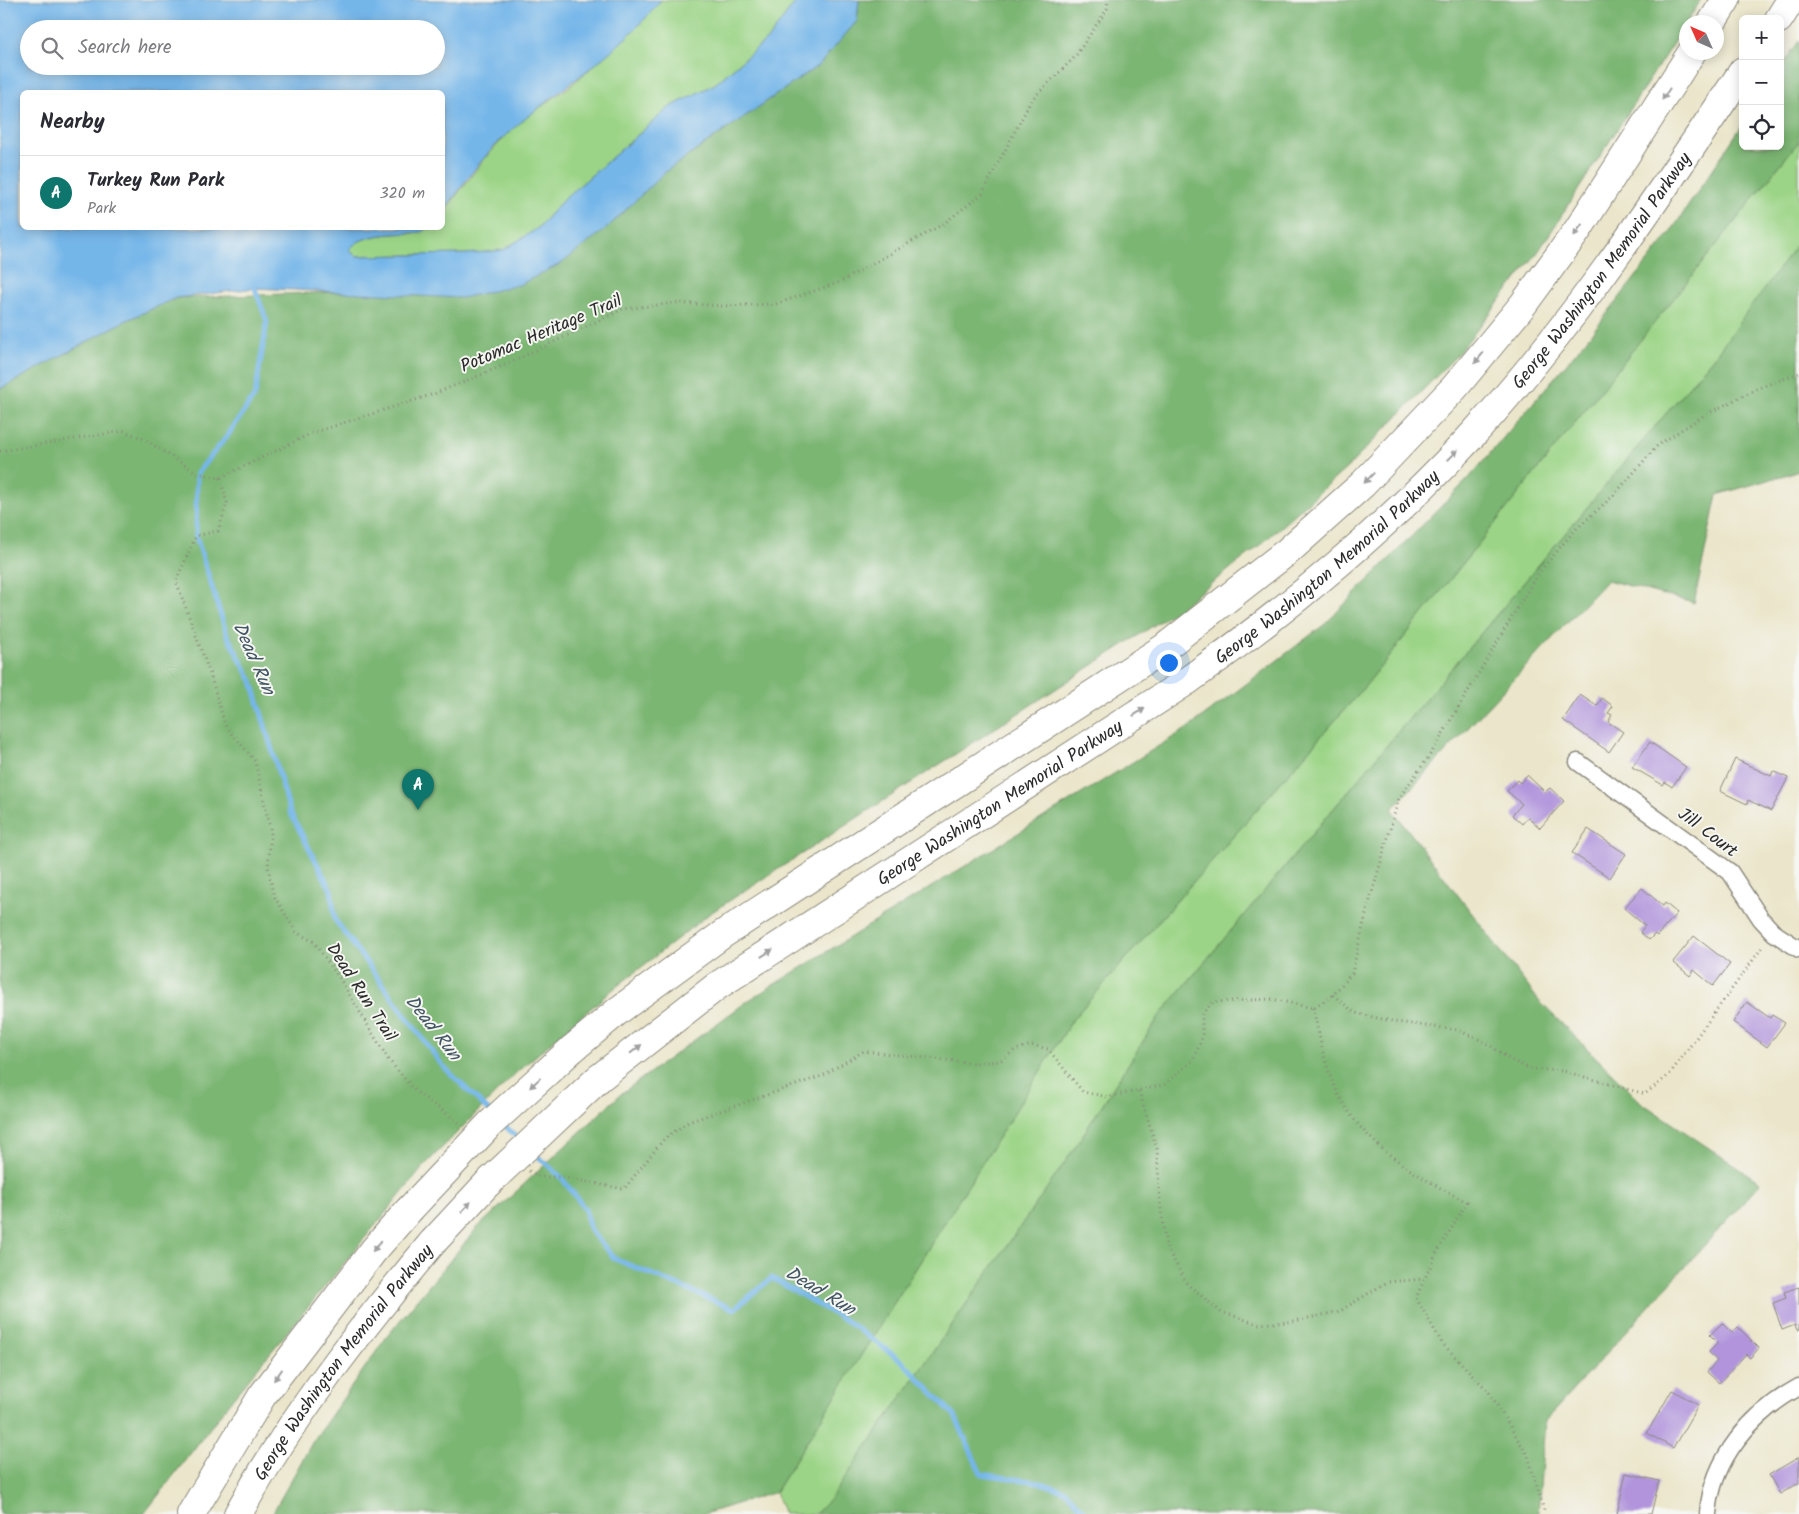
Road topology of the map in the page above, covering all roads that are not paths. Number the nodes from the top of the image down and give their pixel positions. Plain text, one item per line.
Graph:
1 (1726, 0) edge
2 (1792, 0) edge
3 (1716, 15) edge
4 (1782, 15) edge
5 (1687, 60) edge
6 (1739, 78) edge
7 (1578, 762) dead end
8 (1799, 949) edge
9 (1799, 1386) edge
10 (248, 1418) junction
11 (173, 1514) edge
12 (191, 1514) edge
13 (238, 1514) edge
14 (1708, 1514) edge

1 - 3 highway
2 - 4 highway
5 -> 10 highway, George Washington Memorial Parkway, bridge
13 -> 6 highway, George Washington Memorial Parkway, bridge
7 - 8 street, Jill Court
9 - 14 street
10 - 11 highway
10 - 12 highway

